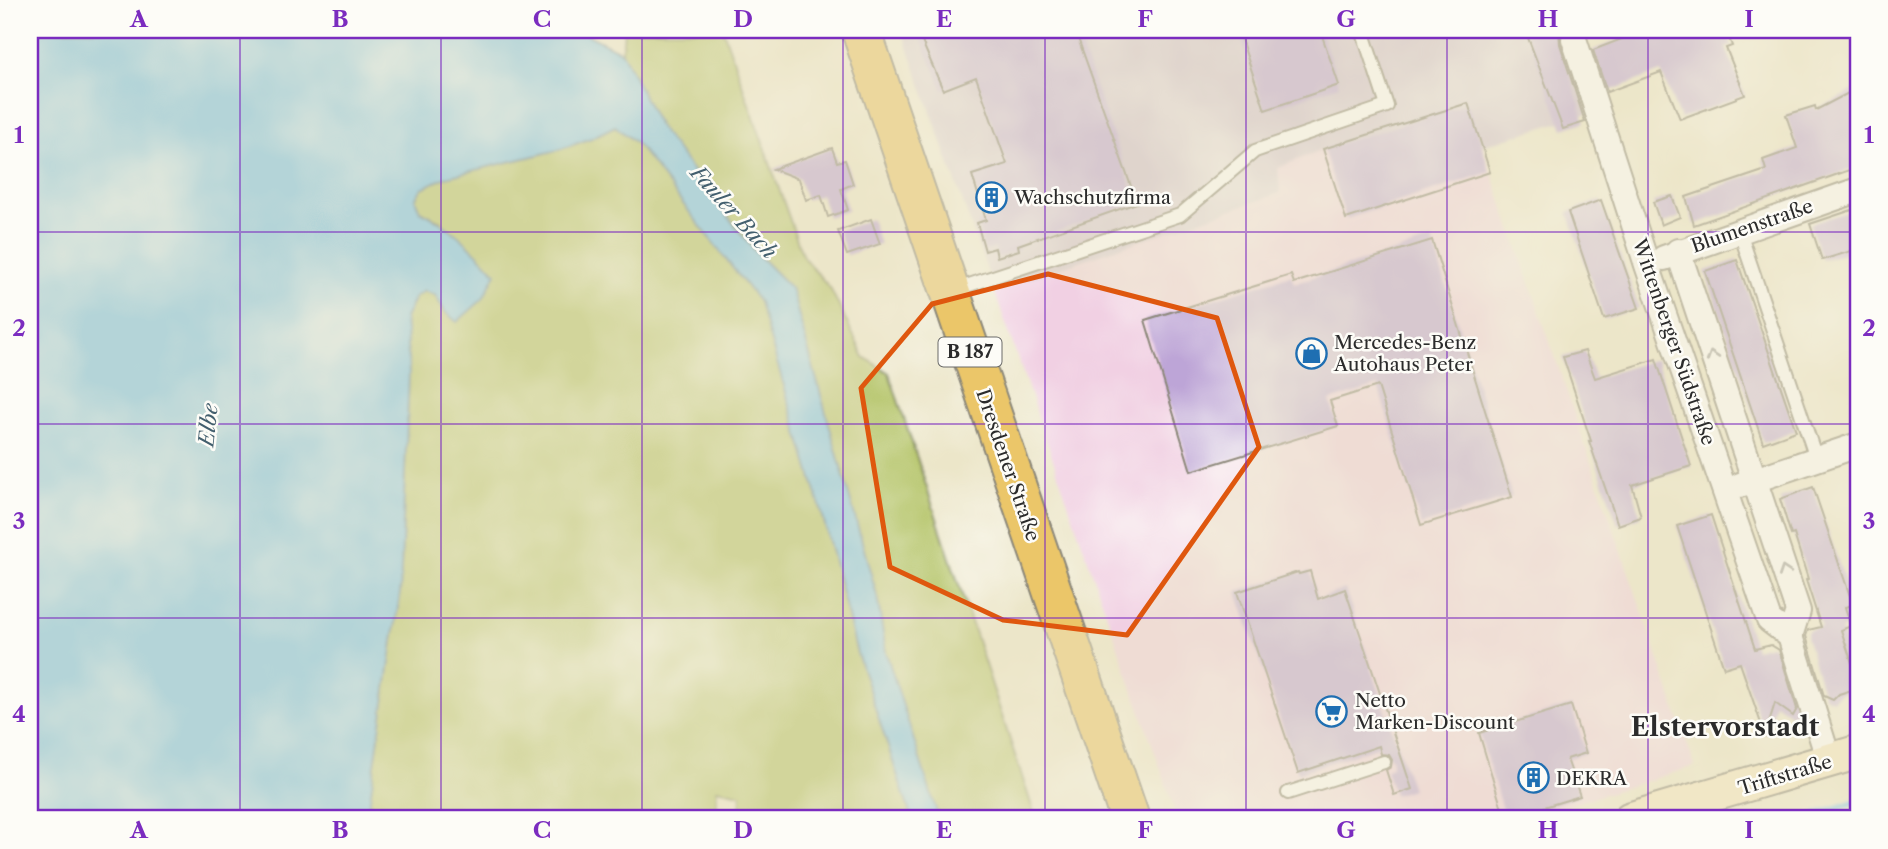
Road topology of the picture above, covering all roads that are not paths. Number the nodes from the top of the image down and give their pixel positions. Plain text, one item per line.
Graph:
1 (861, 30) edge
2 (1362, 30) edge
3 (1574, 39) dead end
4 (1858, 190) edge
5 (1739, 230) junction
6 (1678, 251) junction
7 (1647, 265) junction
8 (950, 291) junction
9 (1858, 445) edge
10 (1816, 458) junction
11 (1754, 480) junction
12 (1724, 490) junction
13 (1790, 636) junction
14 (1844, 757) edge
15 (1384, 762) dead end
16 (1288, 793) dead end
17 (1130, 819) edge
18 (1630, 819) edge

1 - 8 main road, Dresdener Straße / B 187
2 - 8 lane
3 - 7 street, Wittenberger Südstraße
4 - 5 street, Blumenstraße
5 - 6 street, Blumenstraße
5 - 10 lane
6 - 7 street, Blumenstraße
11 -> 6 street, Wittenberger Südstraße
7 - 12 street, Wittenberger Südstraße
8 - 17 main road, Dresdener Straße / B 187
9 - 10 street
10 - 11 street
11 - 12 street
13 -> 11 street, Wittenberger Südstraße
12 - 13 street, Wittenberger Südstraße
13 - 14 street, Wittenberger Südstraße
14 - 18 main road, Triftstraße
15 - 16 lane

